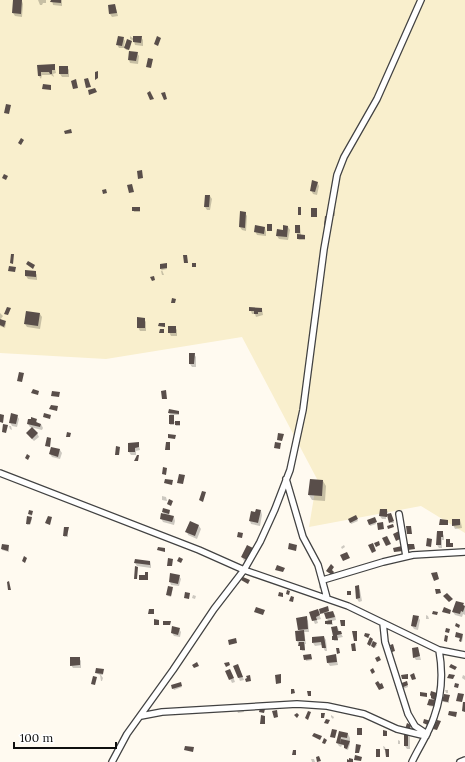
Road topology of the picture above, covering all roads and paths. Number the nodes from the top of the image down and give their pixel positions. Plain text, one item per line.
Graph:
1 (421, 0) edge
2 (0, 473) edge
3 (286, 479) junction
4 (399, 514) dead end
5 (465, 552) edge
6 (406, 556) junction
7 (244, 570) junction
8 (323, 580) junction
9 (327, 598) junction
10 (383, 623) junction
11 (440, 650) junction
12 (465, 655) edge
13 (141, 716) junction
14 (426, 735) junction
15 (465, 760) edge
16 (112, 762) edge
17 (412, 762) edge
18 (460, 762) edge

1 - 3 street
2 - 7 street
3 - 7 street
3 - 8 street
4 - 6 street
5 - 6 street
6 - 8 street
7 - 9 street
7 - 13 street
8 - 9 street
9 - 10 street
10 - 11 street
10 - 14 street
11 - 12 street
11 - 14 street
13 - 14 street
13 - 16 street
14 - 17 street
15 - 18 street

